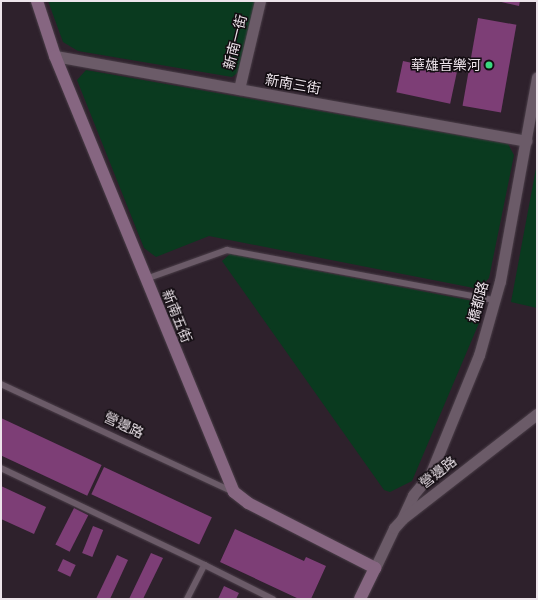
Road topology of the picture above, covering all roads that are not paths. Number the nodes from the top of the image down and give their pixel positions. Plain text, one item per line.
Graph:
1 (37, 1) edge
2 (260, 1) edge
3 (55, 56) junction
4 (537, 77) edge
5 (239, 89) junction
6 (526, 141) junction
7 (146, 279) junction
8 (494, 300) junction
9 (1, 384) edge
10 (537, 414) edge
11 (1, 468) edge
12 (234, 492) junction
13 (402, 519) junction
14 (204, 565) junction
15 (375, 568) junction
16 (188, 599) edge
17 (273, 599) edge
18 (360, 599) edge

1 - 3 street, 新南五街
2 - 5 street, 新南一街
3 - 5 street, 新南三街
3 - 7 street, 新南五街
4 - 6 street, 橋都路
5 - 6 street, 新南三街
6 - 8 street, 橋都路
7 - 8 lane
7 - 12 street, 新南五街
8 - 13 street, 橋都路
9 - 12 lane, 營邊路
10 - 13 street, 營邊路
11 - 14 lane
12 - 15 street
13 - 15 street, 營邊路
14 - 16 lane
14 - 17 lane
15 - 18 street

